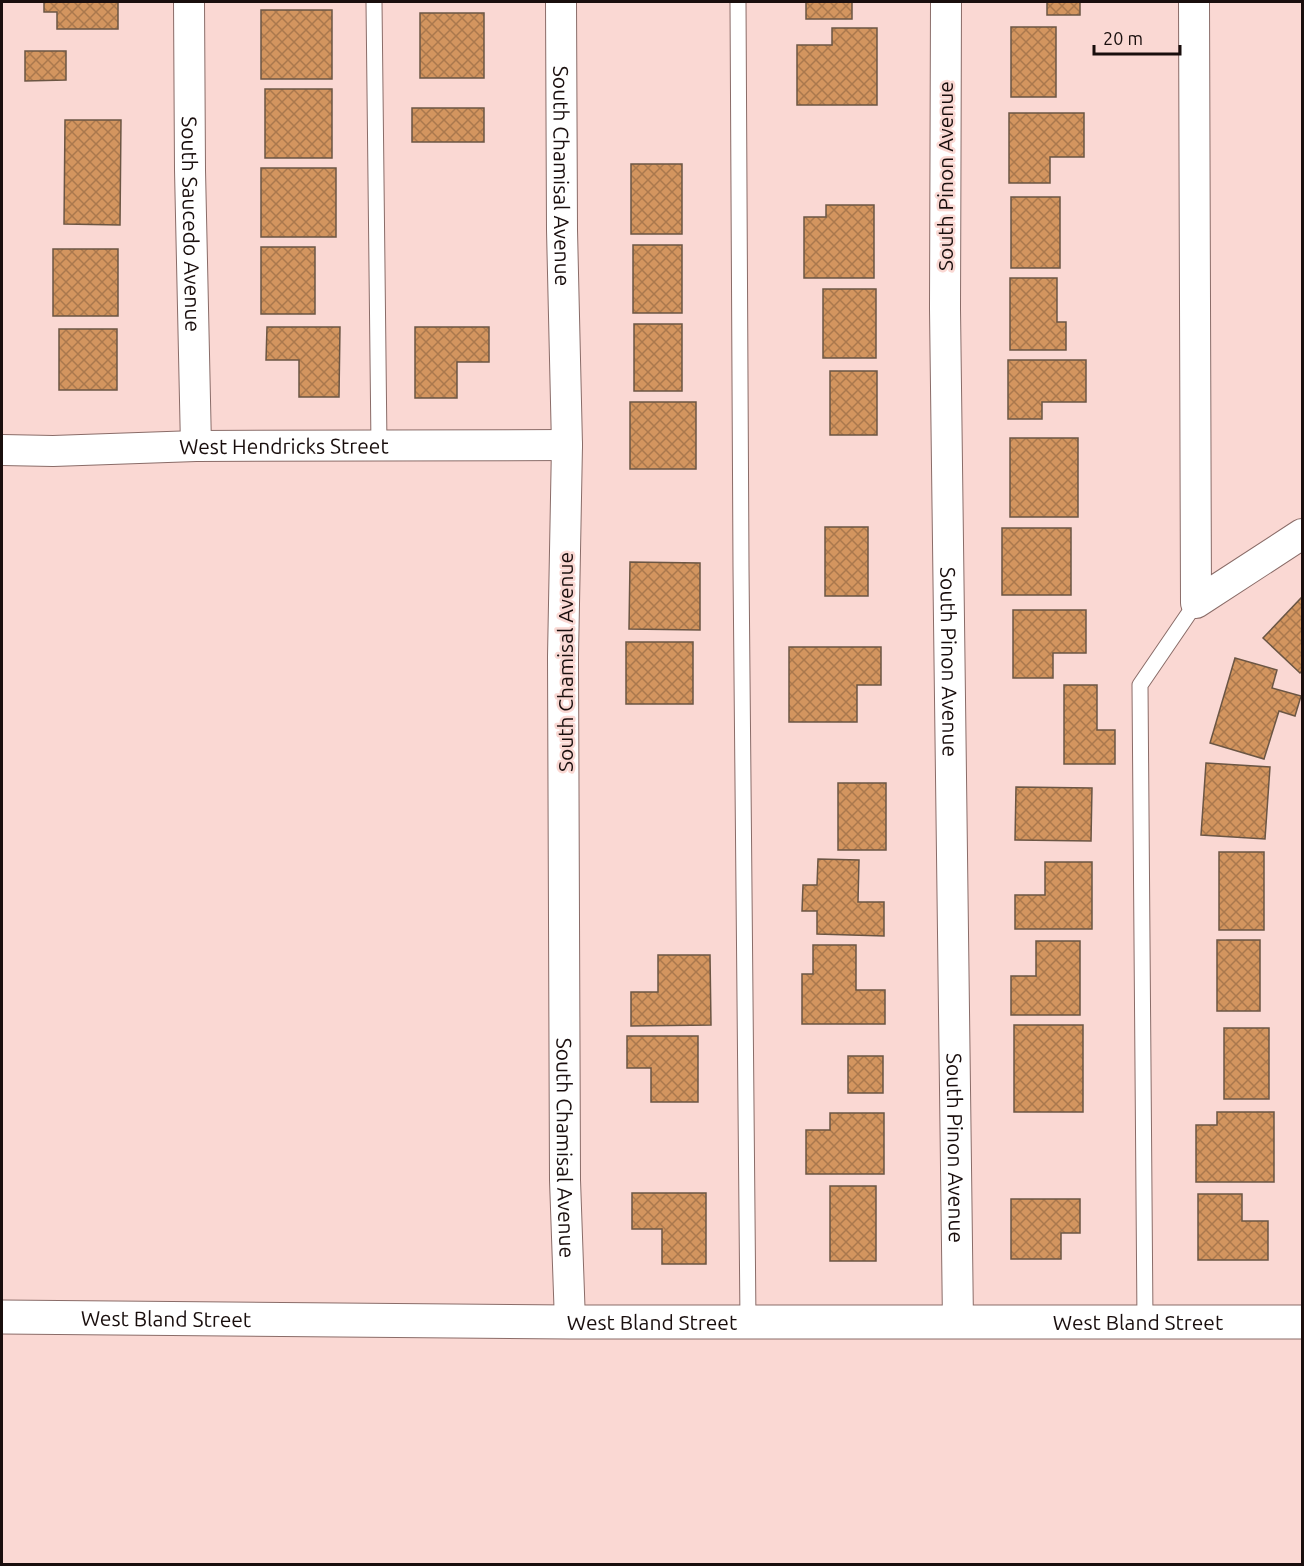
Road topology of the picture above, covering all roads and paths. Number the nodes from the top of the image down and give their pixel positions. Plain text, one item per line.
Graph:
1 (189, 2) edge
2 (374, 2) edge
3 (561, 2) edge
4 (738, 2) edge
5 (945, 2) edge
6 (1194, 2) edge
7 (567, 445) junction
8 (196, 446) junction
9 (379, 446) junction
10 (2, 450) edge
11 (1302, 534) edge
12 (1196, 603) junction
13 (2, 1317) edge
14 (570, 1322) junction
15 (748, 1322) junction
16 (1145, 1322) junction
17 (1302, 1322) edge
18 (958, 1323) junction

1 - 8 street, South Saucedo Avenue
2 - 9 lane
3 - 7 street, South Chamisal Avenue
4 - 15 lane
5 - 18 street, South Pinon Avenue
6 - 12 street
7 - 9 street, West Hendricks Street
7 - 14 street, South Chamisal Avenue
8 - 9 street, West Hendricks Street
8 - 10 street, West Hendricks Street
11 - 12 street
12 - 16 lane
13 - 14 street, West Bland Street
14 - 15 street, West Bland Street
15 - 18 street, West Bland Street
16 - 17 street, West Bland Street
16 - 18 street, West Bland Street

